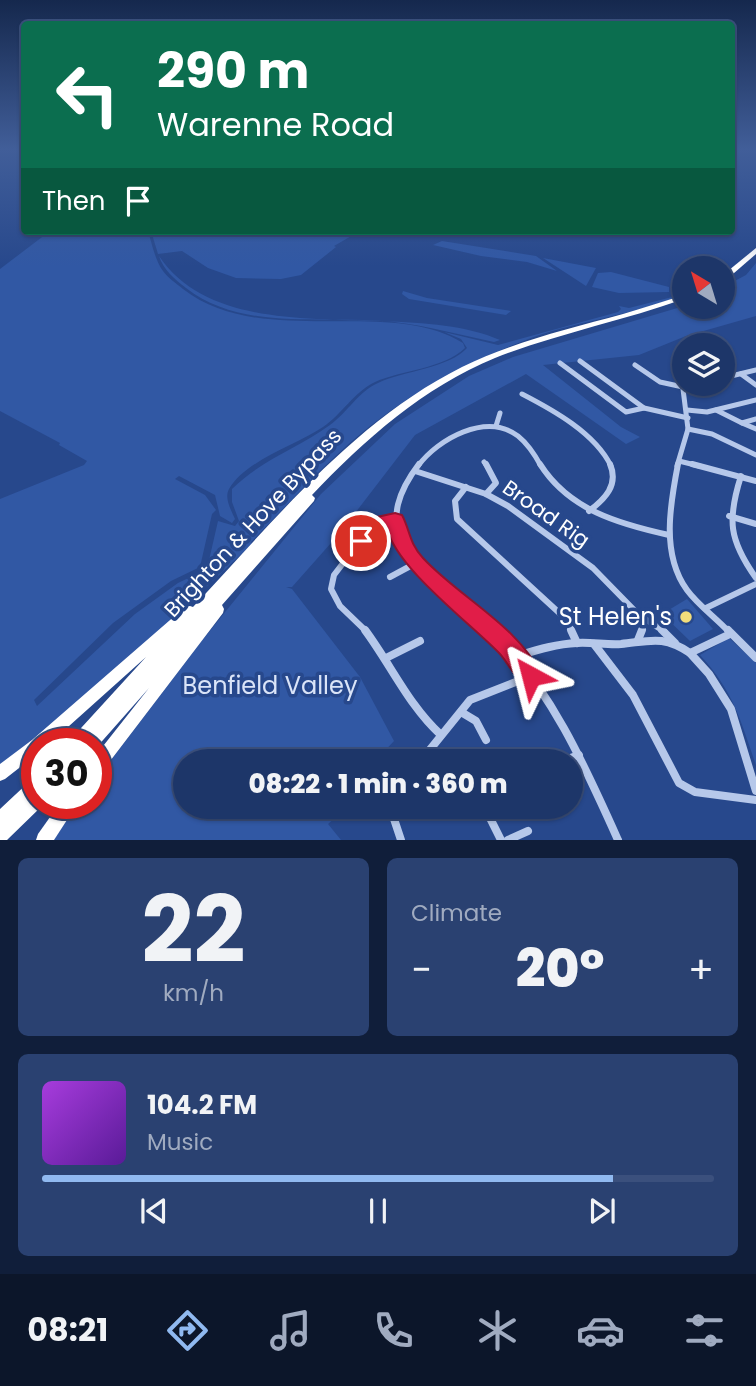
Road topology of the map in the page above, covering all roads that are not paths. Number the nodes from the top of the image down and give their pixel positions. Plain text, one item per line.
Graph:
1 (756, 250) edge
2 (756, 256) edge
3 (735, 269) edge
4 (735, 271) edge
5 (672, 302) edge
6 (672, 303) edge
7 (580, 361) dead end
8 (560, 363) dead end
9 (635, 365) dead end
10 (756, 370) edge
11 (749, 372) junction
12 (741, 374) junction
13 (735, 375) edge
14 (756, 377) edge
15 (672, 385) edge
16 (756, 385) edge
17 (522, 394) dead end
18 (685, 396) edge
19 (756, 400) edge
20 (644, 408) junction
21 (687, 410) junction
22 (716, 410) junction
23 (626, 412) junction
24 (500, 413) dead end
25 (630, 418) dead end
26 (688, 418) junction
27 (756, 419) edge
28 (742, 423) junction
29 (496, 426) junction
30 (688, 429) junction
31 (756, 429) edge
32 (756, 455) edge
33 (679, 461) junction
34 (484, 462) dead end
35 (415, 471) junction
36 (741, 476) junction
37 (756, 481) edge
38 (466, 487) junction
39 (486, 494) junction
40 (589, 511) junction
41 (729, 516) junction
42 (395, 520) junction
43 (756, 524) edge
44 (668, 535) junction
45 (257, 559) junction
46 (416, 563) junction
47 (390, 577) dead end
48 (228, 578) junction
49 (756, 578) edge
50 (756, 584) edge
51 (706, 608) junction
52 (639, 615) junction
53 (730, 634) junction
54 (638, 640) junction
55 (420, 642) dead end
56 (577, 643) junction
57 (675, 643) junction
58 (594, 644) junction
59 (690, 653) junction
60 (517, 656) junction
61 (386, 658) junction
62 (756, 658) edge
63 (531, 676) junction
64 (461, 712) junction
65 (55, 728) edge
66 (91, 728) edge
67 (104, 728) edge
68 (442, 734) junction
69 (486, 740) dead end
70 (112, 747) edge
71 (430, 749) edge
72 (575, 749) edge
73 (21, 757) edge
74 (583, 764) edge
75 (0, 774) edge
76 (756, 791) edge
77 (756, 800) edge
78 (21, 803) edge
79 (9, 816) edge
80 (58, 819) edge
81 (394, 819) edge
82 (490, 819) edge
83 (528, 831) dead end
84 (0, 838) edge
85 (44, 840) edge
86 (401, 840) edge
87 (500, 840) edge
88 (508, 840) edge
89 (618, 840) edge

1 - 3 highway
2 - 4 highway
5 - 48 highway, Brighton & Hove Bypass
6 - 45 highway, Brighton & Hove Bypass
7 - 20 street
8 - 23 street
9 - 15 street
10 - 11 street
11 - 12 street
11 - 14 street
12 - 13 street
12 - 16 street
17 - 40 street
18 - 21 street
19 - 22 street
20 - 23 street
20 - 26 street
21 - 22 street
21 - 26 street
22 - 28 street
23 - 25 street
24 - 29 street
26 - 30 street
27 - 28 street
28 - 31 street
29 - 35 street
29 - 40 street
30 - 32 street
30 - 33 street
33 - 36 street
33 - 44 street
34 - 39 street
35 - 38 street, Broad Rig
35 - 42 street
36 - 37 street
36 - 41 street
38 - 39 street, Broad Rig
38 - 56 street
39 - 52 street, Broad Rig
40 - 44 street
41 - 43 street
41 - 49 street
42 - 46 street
42 - 61 street
44 - 51 street
45 - 67 highway, Brighton & Hove Bypass
45 - 70 highway
46 - 47 street
46 - 60 street
48 - 65 highway
48 - 66 highway, Brighton & Hove Bypass
50 - 51 street
51 - 53 street
52 - 54 street
52 - 57 street, Broad Rig
53 - 59 street
53 - 62 street
54 - 57 street
54 - 58 street
55 - 61 street
56 - 58 street
56 - 60 street
57 - 59 street, Broad Rig
58 - 77 street
59 - 76 street, Broad Rig
60 - 63 street
61 - 68 street
63 - 64 street
63 - 72 street
64 - 68 street
64 - 69 street
68 - 71 street
73 - 75 highway
74 - 89 street
78 - 79 highway
79 - 84 highway
80 - 85 highway
81 - 86 street
82 - 87 street
83 - 88 street

